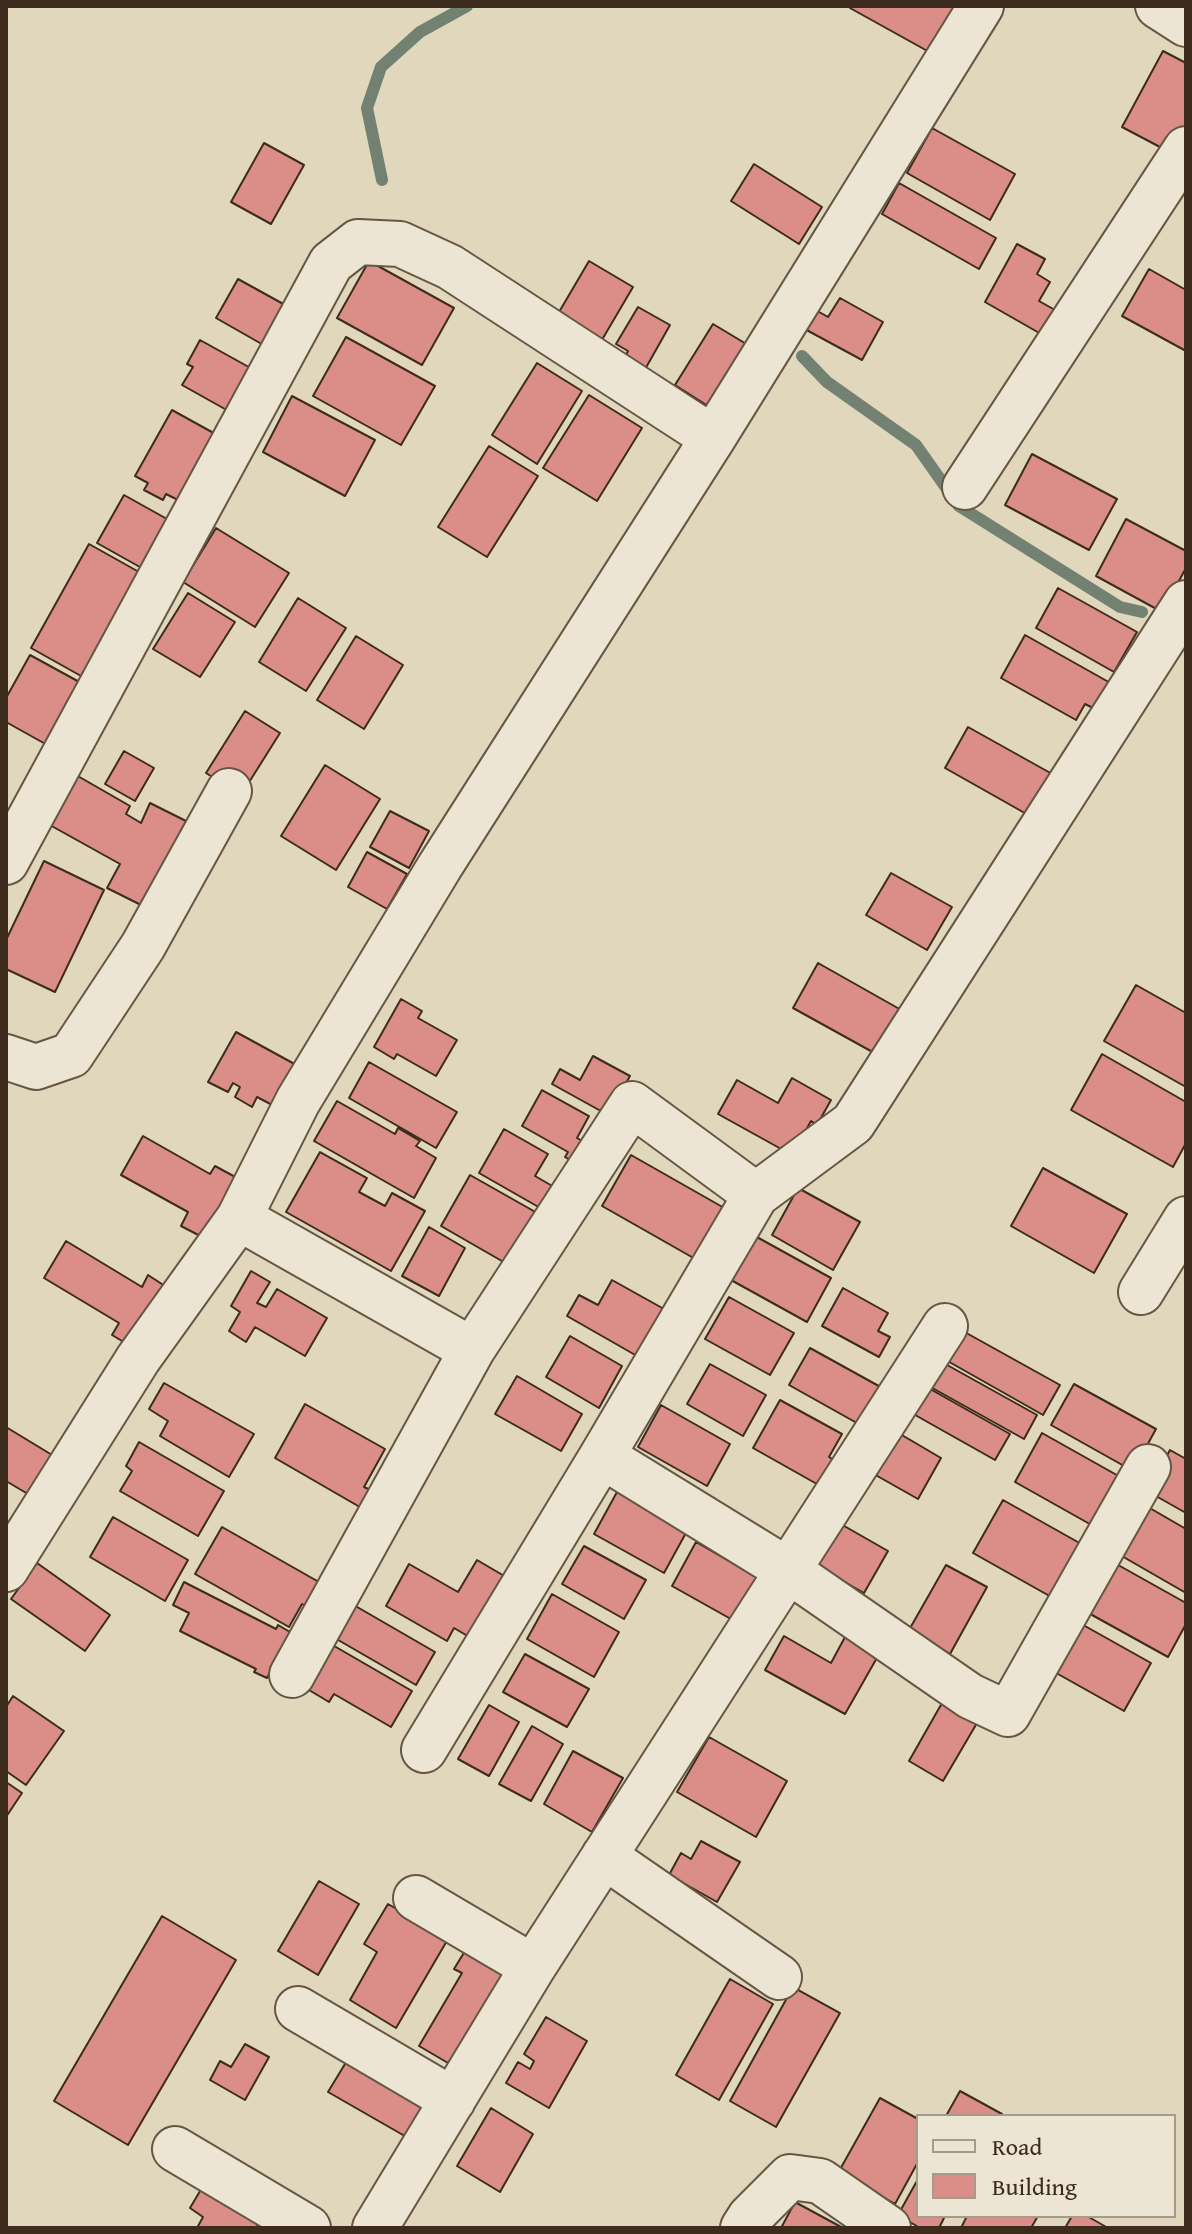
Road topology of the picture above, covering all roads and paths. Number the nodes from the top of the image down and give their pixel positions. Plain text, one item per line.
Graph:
1 (981, 6) edge
2 (1158, 6) edge
3 (1186, 24) edge
4 (1186, 149) edge
5 (713, 438) junction
6 (965, 487) dead end
7 (1186, 603) edge
8 (229, 791) dead end
9 (6, 862) edge
10 (6, 1057) edge
11 (756, 1195) junction
12 (239, 1218) junction
13 (1186, 1219) edge
14 (1141, 1292) dead end
15 (945, 1326) dead end
16 (472, 1350) junction
17 (602, 1456) junction
18 (1148, 1467) dead end
19 (6, 1569) edge
20 (789, 1571) junction
21 (292, 1675) dead end
22 (424, 1750) dead end
23 (604, 1856) junction
24 (416, 1898) dead end
25 (533, 1967) junction
26 (779, 1977) dead end
27 (298, 2009) dead end
28 (453, 2100) junction
29 (175, 2149) dead end
30 (308, 2228) edge
31 (375, 2228) edge
32 (743, 2228) edge
33 (888, 2228) edge

1 - 5 street
2 - 3 street
4 - 6 street
5 - 9 street
5 - 12 street
7 - 11 street
8 - 10 street
11 - 16 street
11 - 17 street
12 - 16 street
12 - 19 street
13 - 14 street
15 - 20 street
16 - 21 street
17 - 20 street
17 - 22 street
18 - 20 street
20 - 23 street
23 - 25 street
23 - 26 street
24 - 25 street
25 - 28 street
27 - 28 street
28 - 31 street
29 - 30 street
32 - 33 street

